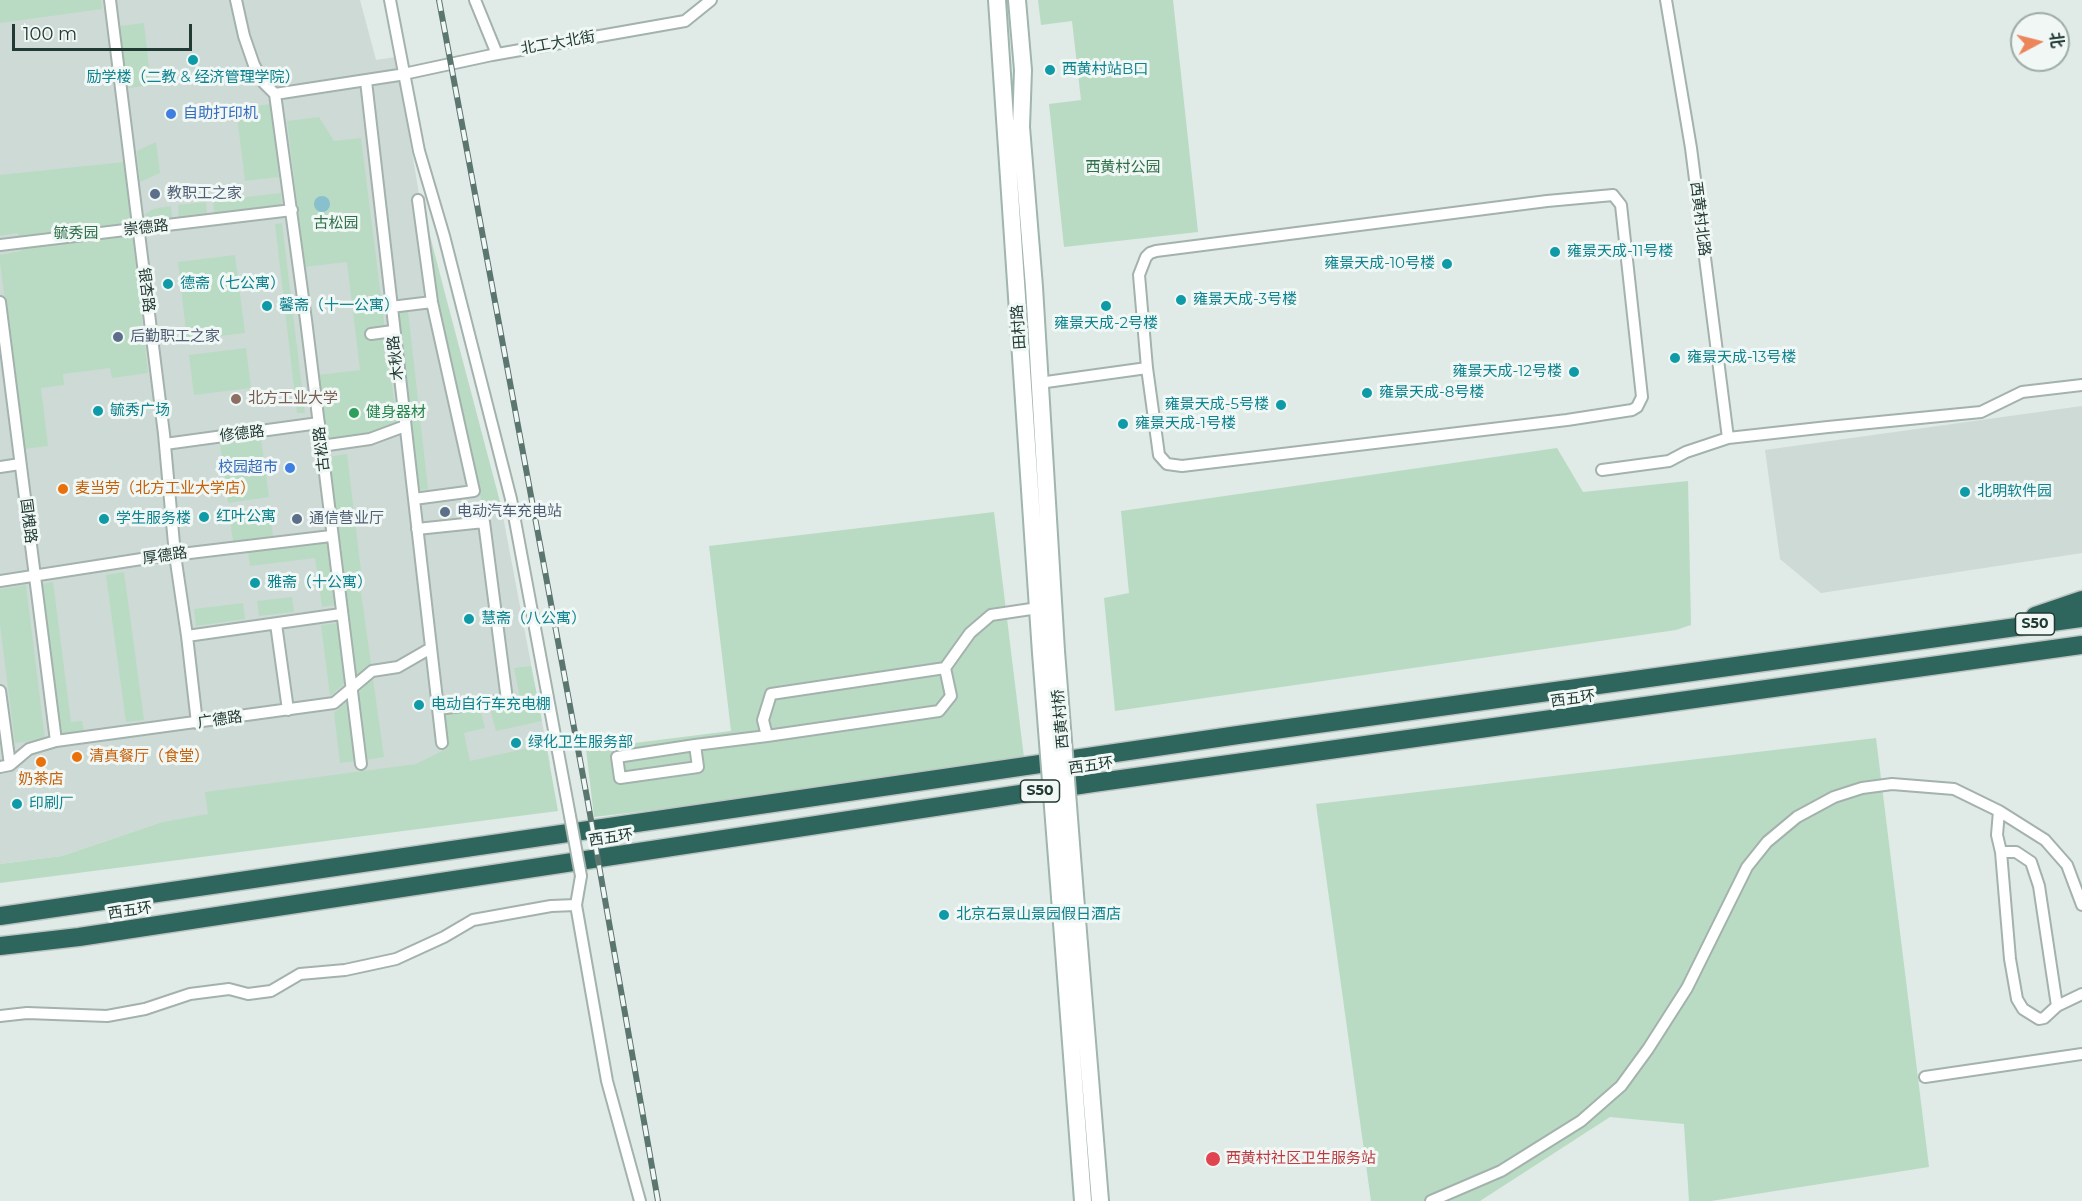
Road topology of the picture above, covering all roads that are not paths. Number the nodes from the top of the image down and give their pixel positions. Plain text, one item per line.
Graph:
1 (110, 0) edge
2 (236, 0) edge
3 (390, 0) edge
4 (475, 0) edge
5 (711, 0) edge
6 (997, 0) edge
7 (1017, 0) edge
8 (1666, 0) edge
9 (497, 54) junction
10 (402, 75) junction
11 (366, 81) junction
12 (275, 94) junction
13 (418, 200) dead end
14 (292, 210) junction
15 (139, 229) junction
16 (0, 244) edge
17 (0, 302) edge
18 (432, 302) junction
19 (391, 307) junction
20 (393, 331) junction
21 (371, 334) dead end
22 (4, 364) edge
23 (1147, 368) junction
24 (1039, 383) junction
25 (2082, 385) edge
26 (319, 423) junction
27 (405, 426) junction
28 (1728, 438) junction
29 (165, 444) junction
30 (321, 446) junction
31 (21, 464) junction
32 (0, 466) edge
33 (1602, 470) dead end
34 (414, 499) junction
35 (417, 529) junction
36 (332, 536) junction
37 (175, 555) junction
38 (35, 576) junction
39 (0, 581) edge
40 (2082, 600) edge
41 (1038, 608) junction
42 (341, 614) junction
43 (2082, 618) edge
44 (276, 624) junction
45 (1987, 631) junction
46 (188, 636) junction
47 (2082, 647) edge
48 (430, 648) junction
49 (1049, 652) junction
50 (945, 668) junction
51 (350, 689) junction
52 (0, 691) edge
53 (438, 709) junction
54 (288, 710) junction
55 (197, 723) junction
56 (768, 736) junction
57 (56, 741) junction
58 (442, 743) dead end
59 (695, 745) junction
60 (360, 764) dead end
61 (5, 766) edge
62 (1999, 811) junction
63 (2001, 852) junction
64 (1068, 896) junction
65 (2082, 904) edge
66 (576, 905) junction
67 (74, 906) junction
68 (0, 909) edge
69 (0, 916) edge
70 (78, 937) junction
71 (0, 946) edge
72 (0, 954) edge
73 (2082, 994) edge
74 (2057, 1006) junction
75 (0, 1016) edge
76 (2082, 1054) edge
77 (1925, 1077) dead end
78 (640, 1201) edge
79 (1083, 1201) edge
80 (1100, 1201) edge
81 (1431, 1201) edge

1 - 15 street, 银杏路
2 - 12 street, 古松路
3 - 10 street
4 - 9 street
5 - 9 street, 北工大北街
6 - 41 main road, 田村路
7 - 24 main road, 田村路
8 - 28 street, 西黄村北路
9 - 10 street, 北工大北街
10 - 11 street, 北工大北街
10 - 66 street, bridge
11 - 12 street, 北工大北街
11 - 19 street, 木秋路
12 - 14 street, 古松路
13 - 18 street
14 - 15 street, 崇德路
14 - 26 street, 古松路
15 - 16 street, 崇德路
15 - 29 street, 银杏路
17 - 22 street, 国槐路
18 - 19 street
18 - 34 street
19 - 20 street, 木秋路
20 - 21 street
20 - 27 street, 木秋路
22 - 31 street, 国槐路
23 - 23 street
23 - 24 street
24 - 49 main road, 田村路
25 - 28 street
26 - 29 street, 修德路
26 - 30 street, 古松路
27 - 30 street
27 - 34 street, 木秋路
28 - 33 street
29 - 37 street, 银杏路
30 - 36 street, 古松路
31 - 32 street
31 - 38 street, 国槐路
34 - 35 street, 木秋路
35 - 48 street, 木秋路
35 - 53 street
36 - 37 street, 厚德路
36 - 42 street, 古松路
37 - 38 street, 厚德路
37 - 46 street, 银杏路
38 - 39 street, 厚德路
38 - 57 street, 国槐路
40 - 45 highway
41 - 49 main road, 田村路
41 - 50 street
42 - 44 street
42 - 51 street, 古松路
43 - 45 highway, 西五环 / S50
44 - 46 street
44 - 54 street
45 - 67 highway, 西五环 / S50
46 - 55 street, 银杏路
47 - 70 highway, 西五环 / S50
48 - 51 street, 广德路
48 - 53 street, 木秋路
49 - 64 main road, 西黄村桥, bridge
50 - 56 street
50 - 56 street
51 - 54 street, 广德路
51 - 60 street, 古松路
52 - 61 street
53 - 58 street, 木秋路
54 - 55 street, 广德路
55 - 57 street, 广德路
56 - 59 street
57 - 61 street, 广德路
59 - 59 street
62 - 63 street
62 - 65 street
62 - 81 street
63 - 74 street
63 - 74 street
64 - 79 main road
64 - 80 main road
66 - 75 street
66 - 78 street
67 - 68 highway
67 - 69 highway, 西五环 / S50
70 - 71 highway, 西五环 / S50
70 - 72 highway
73 - 74 street
76 - 77 street

